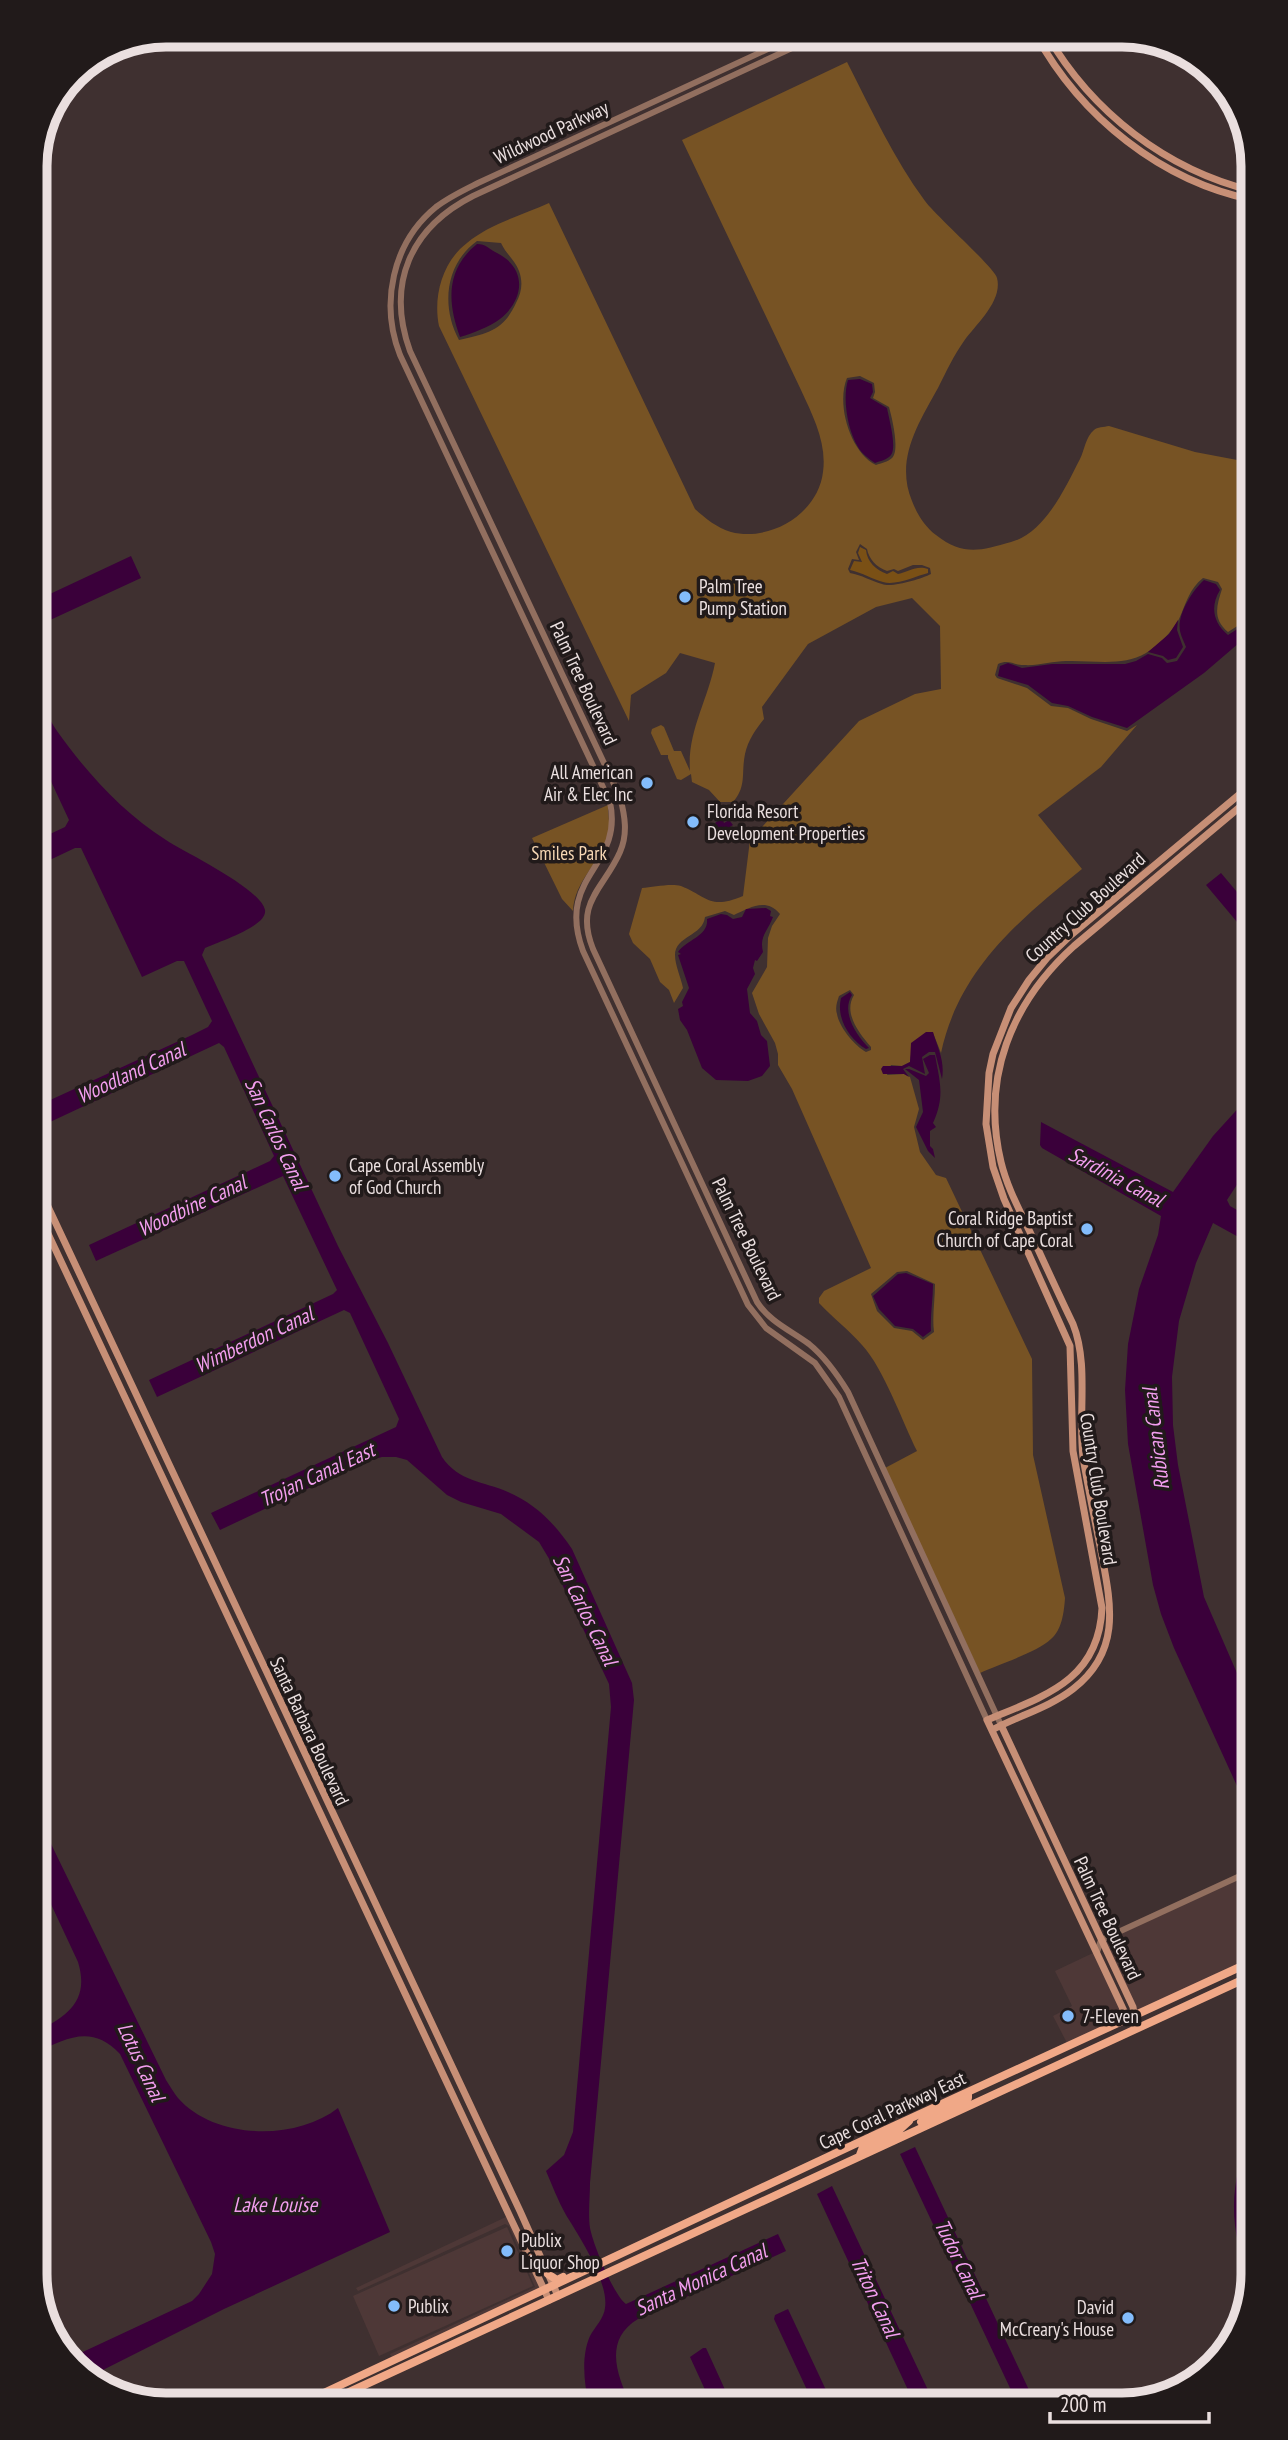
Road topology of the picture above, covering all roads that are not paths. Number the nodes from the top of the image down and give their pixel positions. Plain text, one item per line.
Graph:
1 (771, 48) edge
2 (793, 48) edge
3 (1045, 48) edge
4 (1055, 48) edge
5 (1241, 186) edge
6 (1241, 196) edge
7 (400, 304) joint
8 (391, 323) joint
9 (1241, 793) edge
10 (620, 797) junction
11 (610, 802) junction
12 (1241, 806) edge
13 (608, 845) junction
14 (621, 850) junction
15 (595, 866) junction
16 (606, 874) junction
17 (48, 1205) edge
18 (47, 1232) edge
19 (750, 1286) junction
20 (741, 1290) junction
21 (828, 1364) junction
22 (822, 1370) junction
23 (865, 1430) junction
24 (856, 1434) junction
25 (1084, 1459) junction
26 (1074, 1460) junction
27 (895, 1496) junction
28 (886, 1500) junction
29 (1094, 1513) junction
30 (1084, 1514) junction
31 (923, 1558) junction
32 (915, 1562) junction
33 (952, 1619) junction
34 (943, 1623) junction
35 (983, 1686) junction
36 (974, 1690) junction
37 (997, 1716) junction
38 (987, 1720) junction
39 (1001, 1725) junction
40 (992, 1730) junction
41 (1241, 1876) edge
42 (1101, 1940) junction
43 (1097, 1952) junction
44 (1241, 1967) edge
45 (1241, 1980) edge
46 (1132, 2017) junction
47 (1136, 2028) junction
48 (968, 2092) junction
49 (911, 2118) junction
50 (918, 2128) junction
51 (860, 2155) junction
52 (824, 2159) junction
53 (770, 2184) junction
54 (776, 2194) junction
55 (729, 2217) junction
56 (591, 2266) junction
57 (548, 2274) junction
58 (549, 2288) junction
59 (554, 2298) junction
60 (444, 2337) junction
61 (388, 2373) junction
62 (355, 2378) junction
63 (326, 2392) edge
64 (336, 2392) edge
65 (348, 2392) edge

1 - 8 street, Wildwood Parkway
2 - 7 street, Wildwood Parkway
3 - 6 main road
4 - 5 main road
7 - 10 street, Palm Tree Boulevard
8 - 11 street, Palm Tree Boulevard
9 - 26 main road, Country Club Boulevard
10 - 11 street
10 - 14 street, Palm Tree Boulevard
11 - 13 street, Palm Tree Boulevard
12 - 25 main road, Country Club Boulevard
13 - 14 street
13 - 15 street, Palm Tree Boulevard
14 - 16 street, Palm Tree Boulevard
15 - 16 street
15 - 20 street, Palm Tree Boulevard
16 - 19 street, Palm Tree Boulevard
17 - 57 main road, Santa Barbara Boulevard
18 - 58 main road, Santa Barbara Boulevard
19 - 20 street
19 - 21 street, Palm Tree Boulevard
20 - 22 street, Palm Tree Boulevard
21 - 22 street
21 - 23 street, Palm Tree Boulevard
22 - 24 street, Palm Tree Boulevard
23 - 24 street
23 - 27 street, Palm Tree Boulevard
24 - 28 street, Palm Tree Boulevard
25 - 26 main road
25 - 29 main road, Country Club Boulevard
26 - 30 main road, Country Club Boulevard
27 - 28 street
27 - 31 street, Palm Tree Boulevard
28 - 32 street, Palm Tree Boulevard
29 - 30 main road
29 - 39 main road, Country Club Boulevard
30 - 37 main road, Country Club Boulevard
31 - 32 street
31 - 33 street, Palm Tree Boulevard
32 - 34 street, Palm Tree Boulevard
33 - 34 street
33 - 35 street, Palm Tree Boulevard
34 - 36 street, Palm Tree Boulevard
35 - 36 street
35 - 37 street, Palm Tree Boulevard
36 - 38 street, Palm Tree Boulevard
37 - 38 main road, Country Club Boulevard
37 - 39 street, Palm Tree Boulevard
38 - 40 main road, Palm Tree Boulevard
39 - 40 main road, Country Club Boulevard
39 - 42 main road, Palm Tree Boulevard
40 - 43 main road, Palm Tree Boulevard
41 - 42 street
42 - 43 street
42 - 46 main road, Palm Tree Boulevard
43 - 46 main road, Palm Tree Boulevard
44 - 46 main road, Cape Coral Parkway East
45 - 47 main road, Cape Coral Parkway East
46 - 47 main road, Palm Tree Boulevard
46 - 48 main road, Cape Coral Parkway East
47 - 50 main road, Cape Coral Parkway East
48 - 49 main road, Cape Coral Parkway East
48 - 50 main road
49 - 51 main road
49 - 52 main road, Cape Coral Parkway East
50 - 51 main road, Cape Coral Parkway East
51 - 54 main road, Cape Coral Parkway East
52 - 53 main road, Cape Coral Parkway East
52 - 54 main road
53 - 55 main road
53 - 56 main road, Cape Coral Parkway East
54 - 55 main road, Cape Coral Parkway East
55 - 59 main road, Cape Coral Parkway East
56 - 57 main road
56 - 58 main road
57 - 58 main road, Santa Barbara Boulevard
58 - 59 main road, Santa Barbara Boulevard
58 - 60 main road
59 - 61 main road, Cape Coral Parkway East
60 - 61 main road
60 - 62 main road
61 - 65 main road
62 - 63 main road
62 - 64 main road

